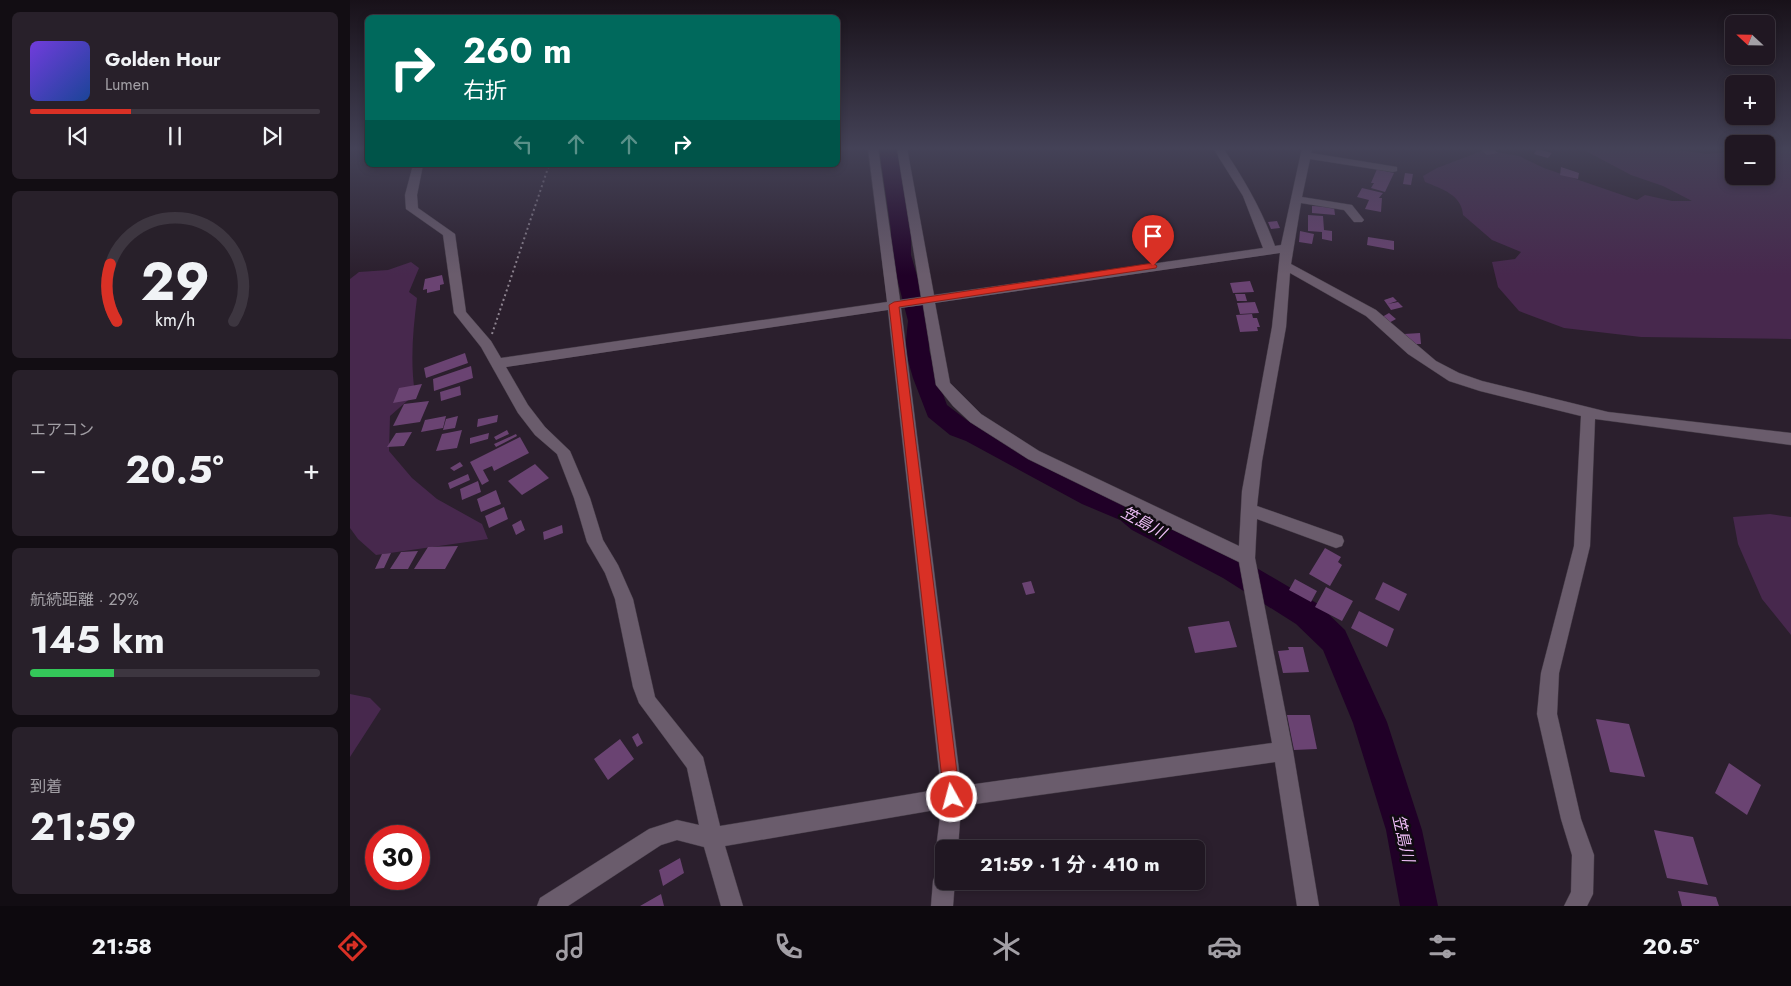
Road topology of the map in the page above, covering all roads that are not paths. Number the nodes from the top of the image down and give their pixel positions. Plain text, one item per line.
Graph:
1 (412, 190) edge
2 (879, 190) edge
3 (909, 190) edge
4 (1246, 190) edge
5 (1298, 190) edge
6 (1296, 199) junction
7 (1358, 220) dead end
8 (1286, 248) junction
9 (1270, 250) junction
10 (1286, 266) junction
11 (928, 299) junction
12 (894, 305) junction
13 (497, 362) junction
14 (1588, 413) junction
15 (1791, 439) edge
16 (1249, 510) junction
17 (1336, 541) dead end
18 (1247, 558) junction
19 (1283, 751) junction
20 (952, 797) junction
21 (712, 838) junction
22 (948, 840) edge
23 (943, 890) edge
24 (548, 906) edge
25 (732, 906) edge
26 (942, 906) edge
27 (1308, 906) edge
28 (1575, 906) edge

1 - 13 street
2 - 12 street
3 - 11 street
4 - 9 street
5 - 6 street
6 - 7 street
6 - 8 street
8 - 9 street
8 - 10 street
9 - 11 street
10 - 14 street
10 - 16 street
11 - 12 street
11 - 18 street
12 - 13 street
12 - 20 street
13 - 21 street
14 - 15 street
14 - 28 street
16 - 17 street
16 - 18 street
18 - 19 street
19 - 20 street
19 - 27 street
20 - 21 street
20 - 22 street
21 - 24 street
21 - 25 street
23 - 26 street

